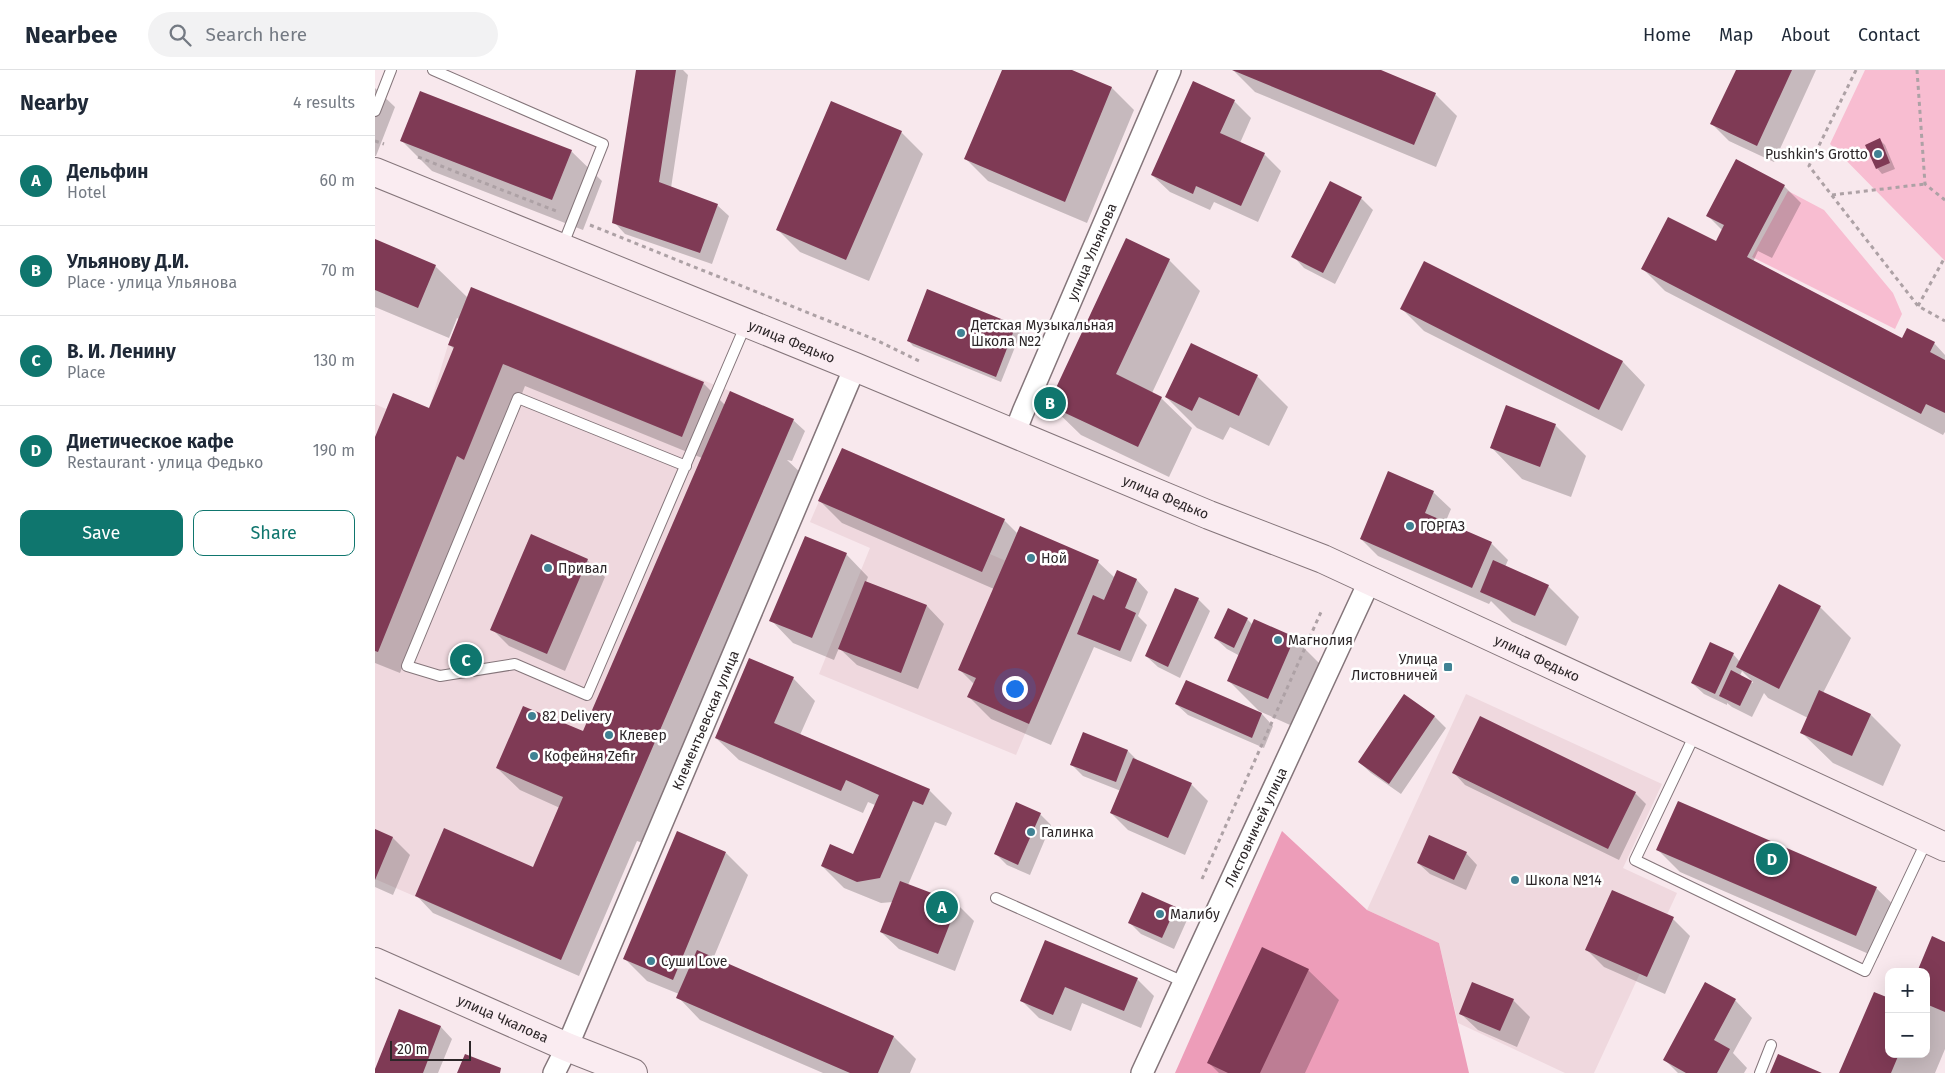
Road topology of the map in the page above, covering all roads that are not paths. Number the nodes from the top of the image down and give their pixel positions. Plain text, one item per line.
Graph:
1 (391, 70) edge
2 (433, 70) edge
3 (1170, 70) edge
4 (375, 112) edge
5 (375, 172) edge
6 (561, 248) junction
7 (747, 323) junction
8 (855, 367) junction
9 (1015, 435) junction
10 (686, 466) junction
11 (1370, 580) junction
12 (1697, 731) junction
13 (1936, 843) edge
14 (995, 898) dead end
15 (375, 962) edge
16 (1184, 982) junction
17 (1771, 1045) dead end
18 (567, 1046) junction
19 (554, 1073) edge
20 (633, 1073) edge
21 (1142, 1073) edge
22 (1760, 1073) edge

1 - 4 lane
2 - 6 lane
3 - 9 street, улица Ульянова
5 - 6 main road, улица Федько
6 - 7 main road, улица Федько
7 - 8 main road, улица Федько
7 - 10 lane
8 - 9 main road, улица Федько
8 - 18 street, Клементьевская улица
9 - 11 main road, улица Федько
10 - 10 lane
11 - 12 main road, улица Федько
11 - 16 street, Листовничей улица
12 - 13 main road, улица Федько
12 - 13 lane
14 - 16 lane
15 - 18 main road, улица Чкалова
16 - 21 street, Листовничей улица
17 - 22 lane
18 - 19 street, Клементьевская улица
18 - 20 main road, улица Чкалова

